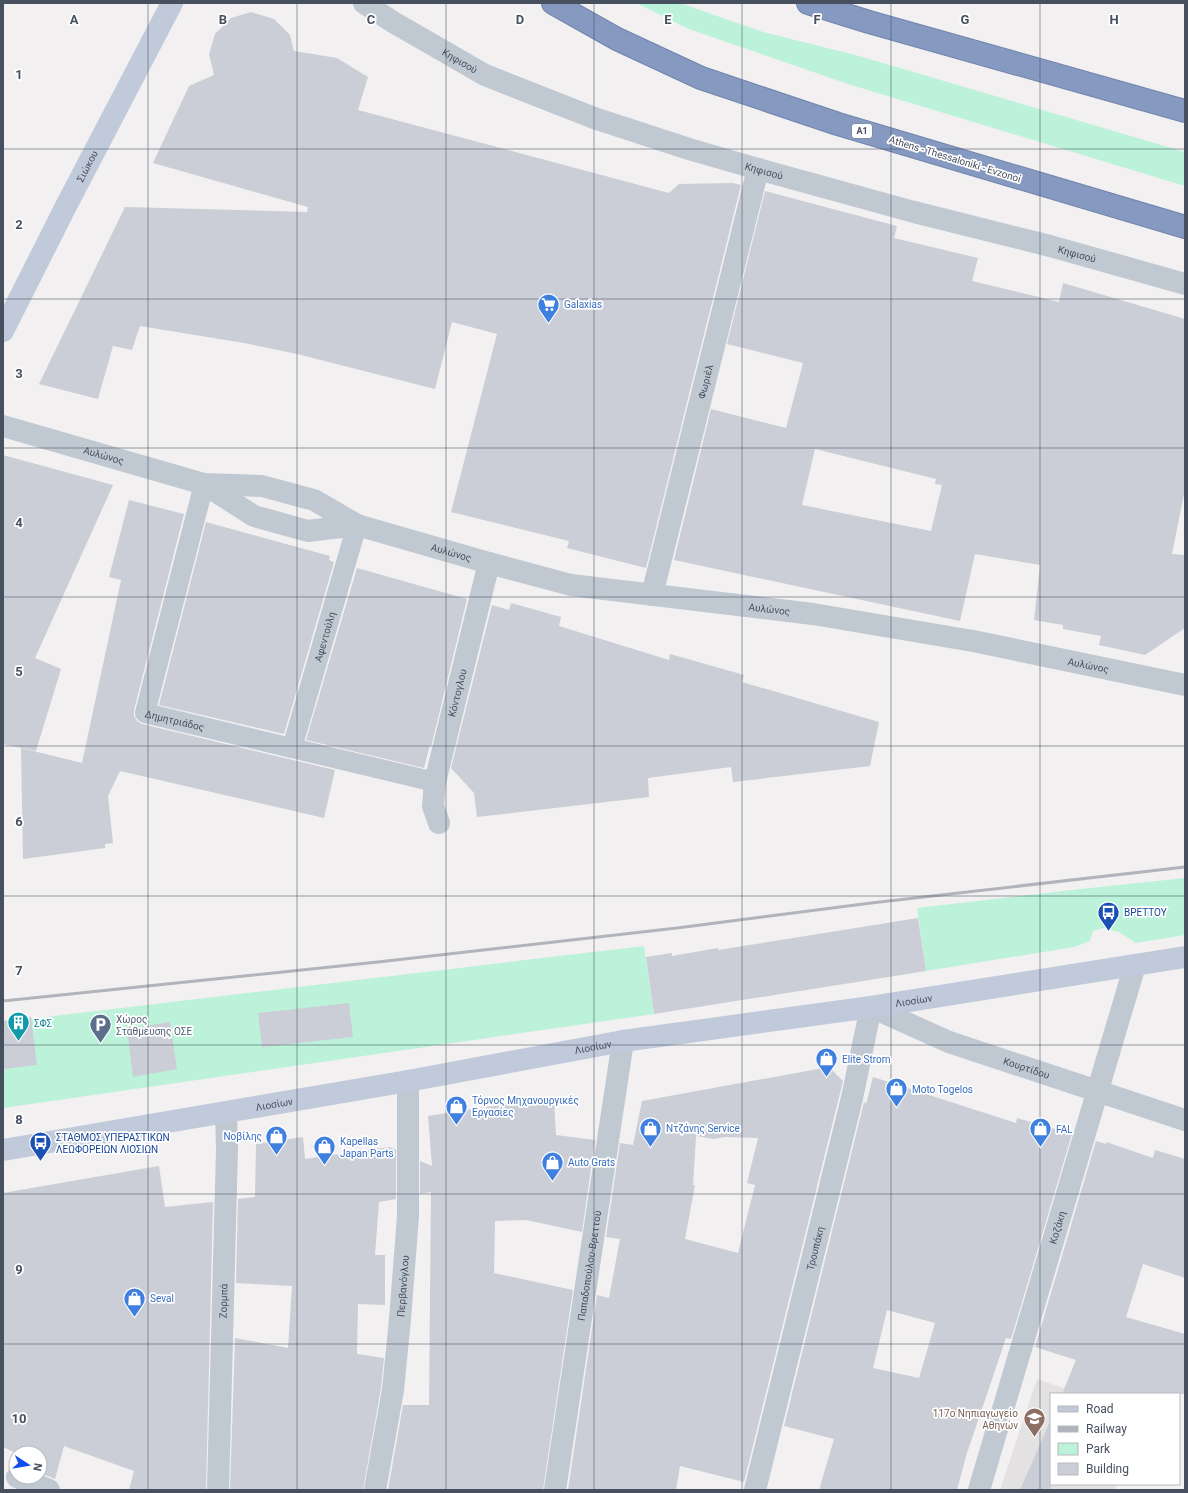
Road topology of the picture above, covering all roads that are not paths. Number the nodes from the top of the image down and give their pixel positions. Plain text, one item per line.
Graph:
1 (172, 3) edge
2 (364, 3) edge
3 (553, 3) edge
4 (808, 3) edge
5 (1185, 111) edge
6 (758, 169) junction
7 (1185, 227) edge
8 (1185, 284) edge
9 (3, 331) edge
10 (3, 426) edge
11 (204, 484) junction
12 (357, 525) junction
13 (489, 564) junction
14 (652, 594) junction
15 (1185, 685) edge
16 (292, 748) junction
17 (435, 782) junction
18 (439, 823) dead end
19 (1185, 957) edge
20 (1135, 965) junction
21 (871, 1007) junction
22 (623, 1041) junction
23 (408, 1081) junction
24 (1097, 1091) junction
25 (226, 1112) junction
26 (1185, 1120) edge
27 (3, 1150) edge
28 (36, 1485) edge
29 (49, 1490) edge
30 (218, 1490) edge
31 (375, 1490) edge
32 (555, 1490) edge
33 (755, 1490) edge
34 (979, 1490) edge

1 - 9 main road, Σιώκου
2 - 6 street, Κηφισού
3 - 7 highway, Athens - Thessaloniki - Evzonoi / Α1
4 - 5 highway
6 - 8 street, Κηφισού
6 - 14 street, Φωριέλ
10 - 11 street, Αυλώνος
11 - 12 street, Αυλώνος
11 - 12 street, Αυλώνος
11 - 16 street, Δημητριάδος
12 - 13 street, Αυλώνος
12 - 16 street, Αφεντούλη
13 - 14 street, Αυλώνος
13 - 17 street, Κόντογλου
14 - 15 street, Αυλώνος
16 - 17 street, Δημητριάδος
17 - 18 street, Κόντογλου
19 - 20 main road, Λιοσίων
20 - 21 main road, Λιοσίων
20 - 24 street, Κοζάκη
21 - 22 main road, Λιοσίων
21 - 24 street, Κουρτίδου
21 - 33 street, Τρουπάκη
22 - 23 main road, Λιοσίων
22 - 32 street, Παπαδοπούλου-Βρεττού
23 - 25 main road, Λιοσίων
23 - 31 street, Περβανόγλου
24 - 26 street, Κουρτίδου
24 - 34 street, Κοζάκη
25 - 27 main road, Λιοσίων
25 - 30 street, Ζορμπά
28 - 29 street

